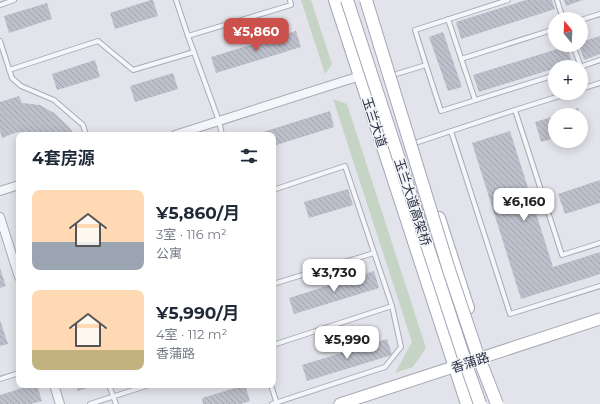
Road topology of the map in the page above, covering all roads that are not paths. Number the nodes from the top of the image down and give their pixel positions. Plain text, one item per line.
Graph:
1 (14, 0) edge
2 (176, 0) edge
3 (290, 0) edge
4 (335, 0) edge
5 (347, 0) edge
6 (366, 0) edge
7 (369, 0) edge
8 (508, 0) edge
9 (557, 0) edge
10 (2, 3) edge
11 (561, 12) edge
12 (600, 14) edge
13 (588, 18) edge
14 (448, 19) junction
15 (548, 31) edge
16 (188, 36) junction
17 (0, 41) edge
18 (194, 52) junction
19 (461, 59) junction
20 (600, 60) edge
21 (588, 64) edge
22 (426, 65) junction
23 (9, 70) junction
24 (393, 75) junction
25 (360, 76) junction
26 (548, 77) edge
27 (600, 83) edge
28 (588, 87) edge
29 (475, 100) junction
30 (548, 100) edge
31 (515, 110) junction
32 (219, 121) junction
33 (451, 131) junction
34 (85, 132) edge
35 (184, 132) edge
36 (221, 132) edge
37 (415, 143) junction
38 (16, 186) edge
39 (276, 189) edge
40 (0, 191) edge
41 (0, 217) edge
42 (600, 243) edge
43 (374, 253) junction
44 (16, 267) edge
45 (276, 283) edge
46 (600, 286) edge
47 (392, 306) junction
48 (600, 320) edge
49 (276, 344) edge
50 (484, 357) junction
51 (455, 367) junction
52 (16, 373) edge
53 (0, 379) edge
54 (55, 388) edge
55 (110, 388) edge
56 (139, 388) edge
57 (272, 388) edge
58 (113, 396) junction
59 (277, 403) edge
60 (60, 404) edge
61 (90, 404) edge
62 (116, 404) edge
63 (272, 404) edge
64 (340, 404) edge
65 (467, 404) edge
66 (480, 404) edge
67 (498, 404) edge

1 - 10 lane
2 - 16 lane
3 - 16 lane
4 - 25 main road, 玉兰大道
5 - 66 main road, 玉兰大道高架桥, bridge
6 - 67 main road, 玉兰大道高架桥, bridge
7 - 24 main road
8 - 14 lane
9 - 11 lane
12 - 13 lane
14 - 19 lane
14 - 22 lane
15 - 19 lane
16 - 18 lane
17 - 23 lane
18 - 23 lane
18 - 32 lane
19 - 29 lane
20 - 21 lane
22 - 24 lane
22 - 29 lane
23 - 34 lane
24 - 37 main road
25 - 32 street
25 - 51 main road, 玉兰大道
26 - 29 lane
27 - 28 lane
30 - 31 lane
31 - 33 lane
31 - 42 lane
32 - 35 street
32 - 36 lane
33 - 37 lane
33 - 46 lane
37 - 50 main road
38 - 40 street
39 - 43 lane
41 - 44 street
43 - 45 lane
43 - 47 lane
47 - 49 lane
47 - 59 lane
48 - 50 street, 香蒲路
50 - 51 street, 香蒲路
50 - 67 main road
51 - 64 street, 香蒲路
51 - 65 main road, 玉兰大道
52 - 53 lane
54 - 60 street
55 - 58 lane
56 - 58 lane
57 - 59 lane
58 - 61 lane
58 - 62 lane
59 - 63 lane

